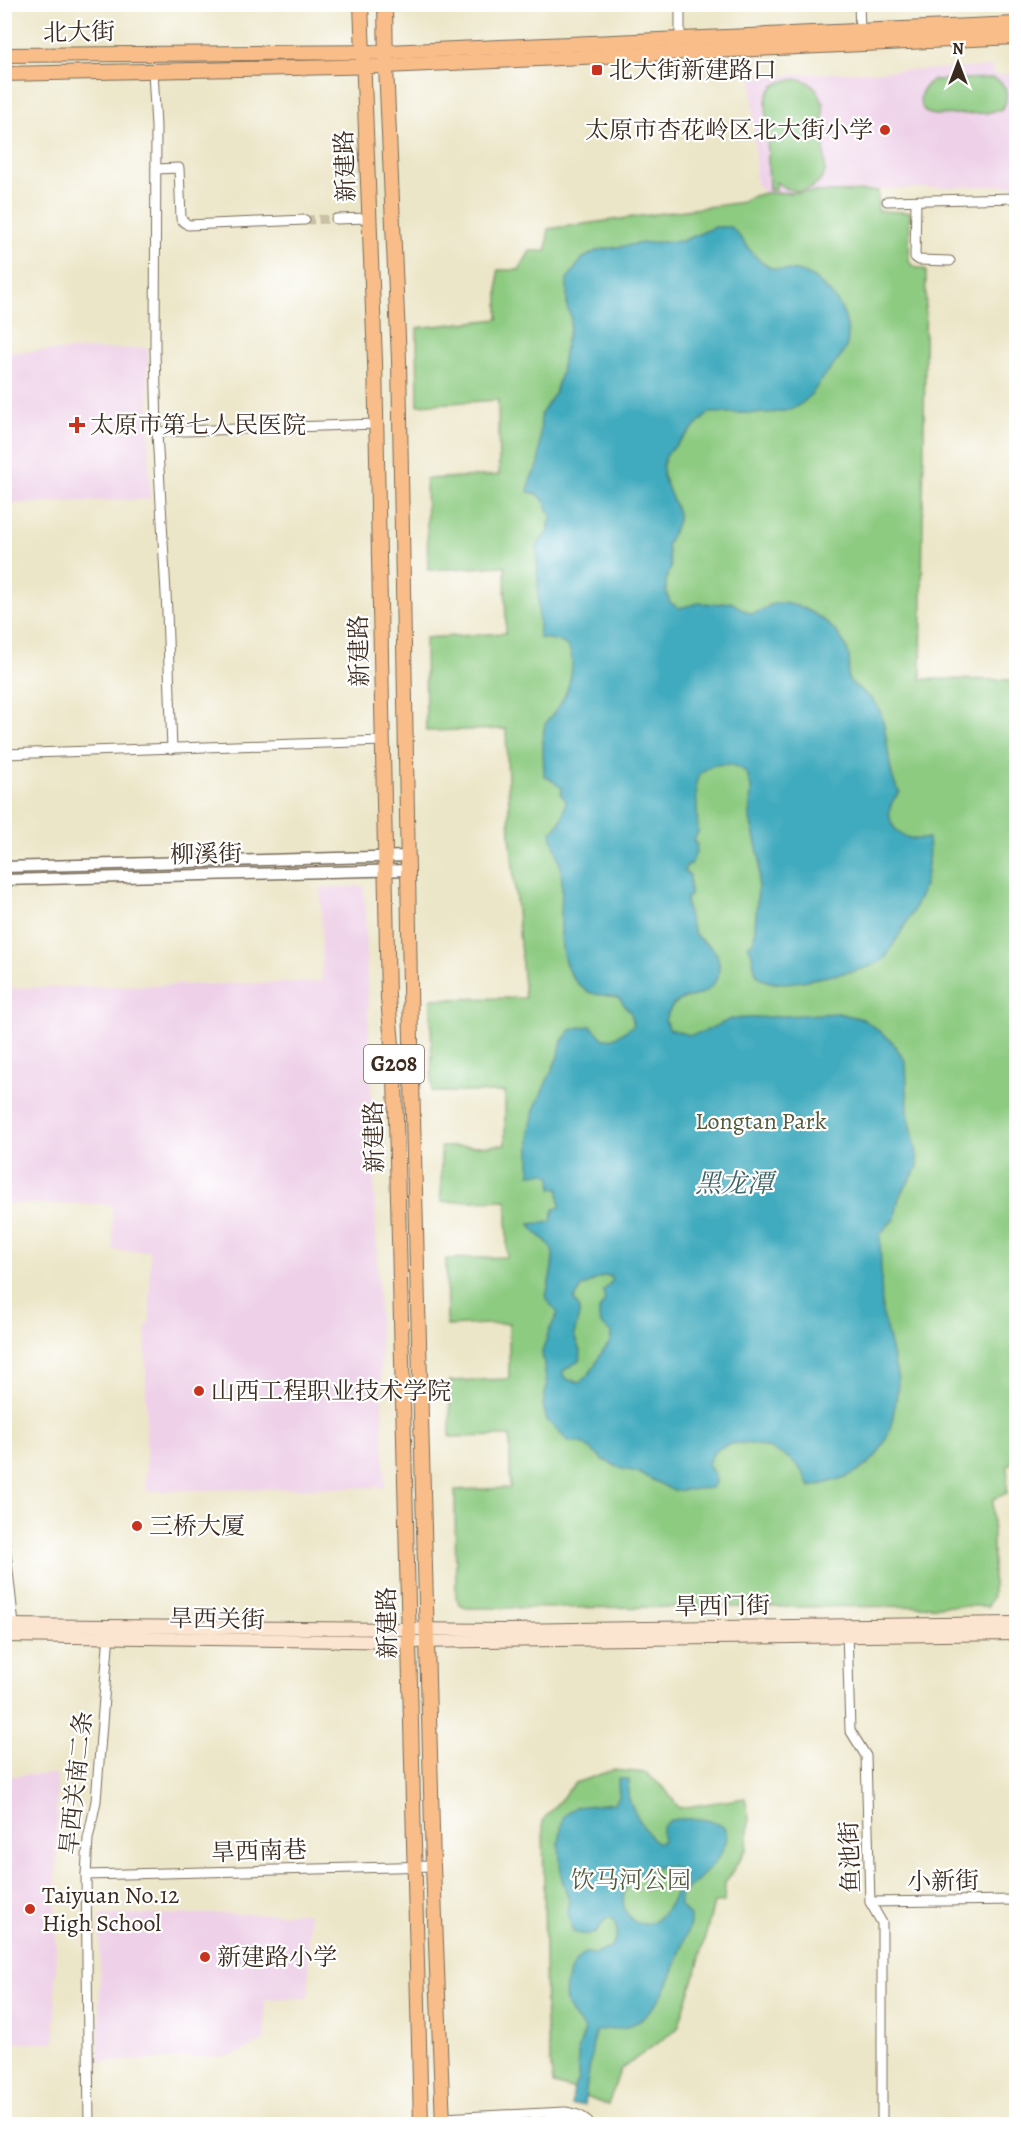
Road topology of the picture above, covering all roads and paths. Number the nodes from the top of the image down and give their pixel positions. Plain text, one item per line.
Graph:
1 (361, 4) edge
2 (385, 4) edge
3 (680, 4) edge
4 (859, 4) edge
5 (1017, 24) edge
6 (860, 30) junction
7 (1017, 37) edge
8 (680, 38) junction
9 (363, 51) junction
10 (4, 55) edge
11 (386, 59) junction
12 (363, 66) junction
13 (153, 70) junction
14 (4, 74) edge
15 (156, 169) junction
16 (1017, 198) edge
17 (887, 201) dead end
18 (916, 201) junction
19 (369, 218) junction
20 (336, 219) tunnel mouth
21 (305, 220) tunnel mouth
22 (950, 261) dead end
23 (376, 424) junction
24 (157, 432) junction
25 (383, 741) junction
26 (172, 749) junction
27 (4, 754) edge
28 (386, 856) junction
29 (409, 856) junction
30 (4, 867) edge
31 (386, 870) junction
32 (409, 870) junction
33 (4, 880) edge
34 (4, 1535) edge
35 (1017, 1623) edge
36 (9, 1625) edge
37 (847, 1631) junction
38 (109, 1633) junction
39 (1017, 1634) edge
40 (4, 1636) edge
41 (410, 1636) junction
42 (428, 1636) junction
43 (433, 1866) junction
44 (415, 1867) junction
45 (86, 1875) junction
46 (1017, 1899) edge
47 (870, 1902) junction
48 (443, 2122) edge
49 (584, 2122) edge
50 (89, 2124) edge
51 (421, 2124) edge
52 (882, 2124) edge

1 - 9 main road, 新建路 / G208
2 - 11 main road, 新建路 / G208
3 - 8 street
4 - 6 street
5 - 6 main road, 北大街
6 - 8 main road, 北大街
7 - 11 main road
8 - 11 main road, 北大街
9 - 10 main road, 北大街
9 - 11 main road, 北大街
9 - 12 main road, 新建路 / G208
11 - 12 main road, 北大街
11 - 29 main road, 新建路 / G208
12 - 13 main road, 北大街
12 - 19 main road, 新建路 / G208
13 - 14 main road, 北大街
13 - 15 street
15 - 21 street
15 - 24 street
16 - 18 street
17 - 18 street
18 - 22 street
19 - 20 street
19 - 23 main road, 新建路 / G208
23 - 24 street
23 - 25 main road, 新建路 / G208
24 - 26 street
25 - 26 street
25 - 28 main road, 新建路 / G208
26 - 27 street
28 - 29 street, 柳溪街
28 - 30 street, 柳溪街
28 - 31 main road, 新建路 / G208
29 - 32 main road, 新建路 / G208
31 - 32 street, 柳溪街
31 - 33 street, 柳溪街
31 - 41 main road, 新建路 / G208
32 - 42 main road, 新建路 / G208
34 - 36 street
35 - 37 main road, 旱西门街
36 - 38 main road, 旱西关街
37 - 39 main road, 旱西门街
37 - 42 main road, 旱西门街
37 - 47 street, 鱼池街
38 - 40 main road, 旱西关街
38 - 41 main road, 旱西关街
38 - 45 street, 旱西关南二条
41 - 42 main road, 旱西关街
41 - 44 main road, 新建路 / G208
42 - 43 main road, 新建路 / G208
43 - 44 street, 旱西南巷
43 - 48 main road, 新建路 / G208
44 - 45 street, 旱西南巷
44 - 51 main road, 新建路 / G208
45 - 50 street, 旱西关南二条
46 - 47 street, 小新街
47 - 52 street, 鱼池街
48 - 49 street

